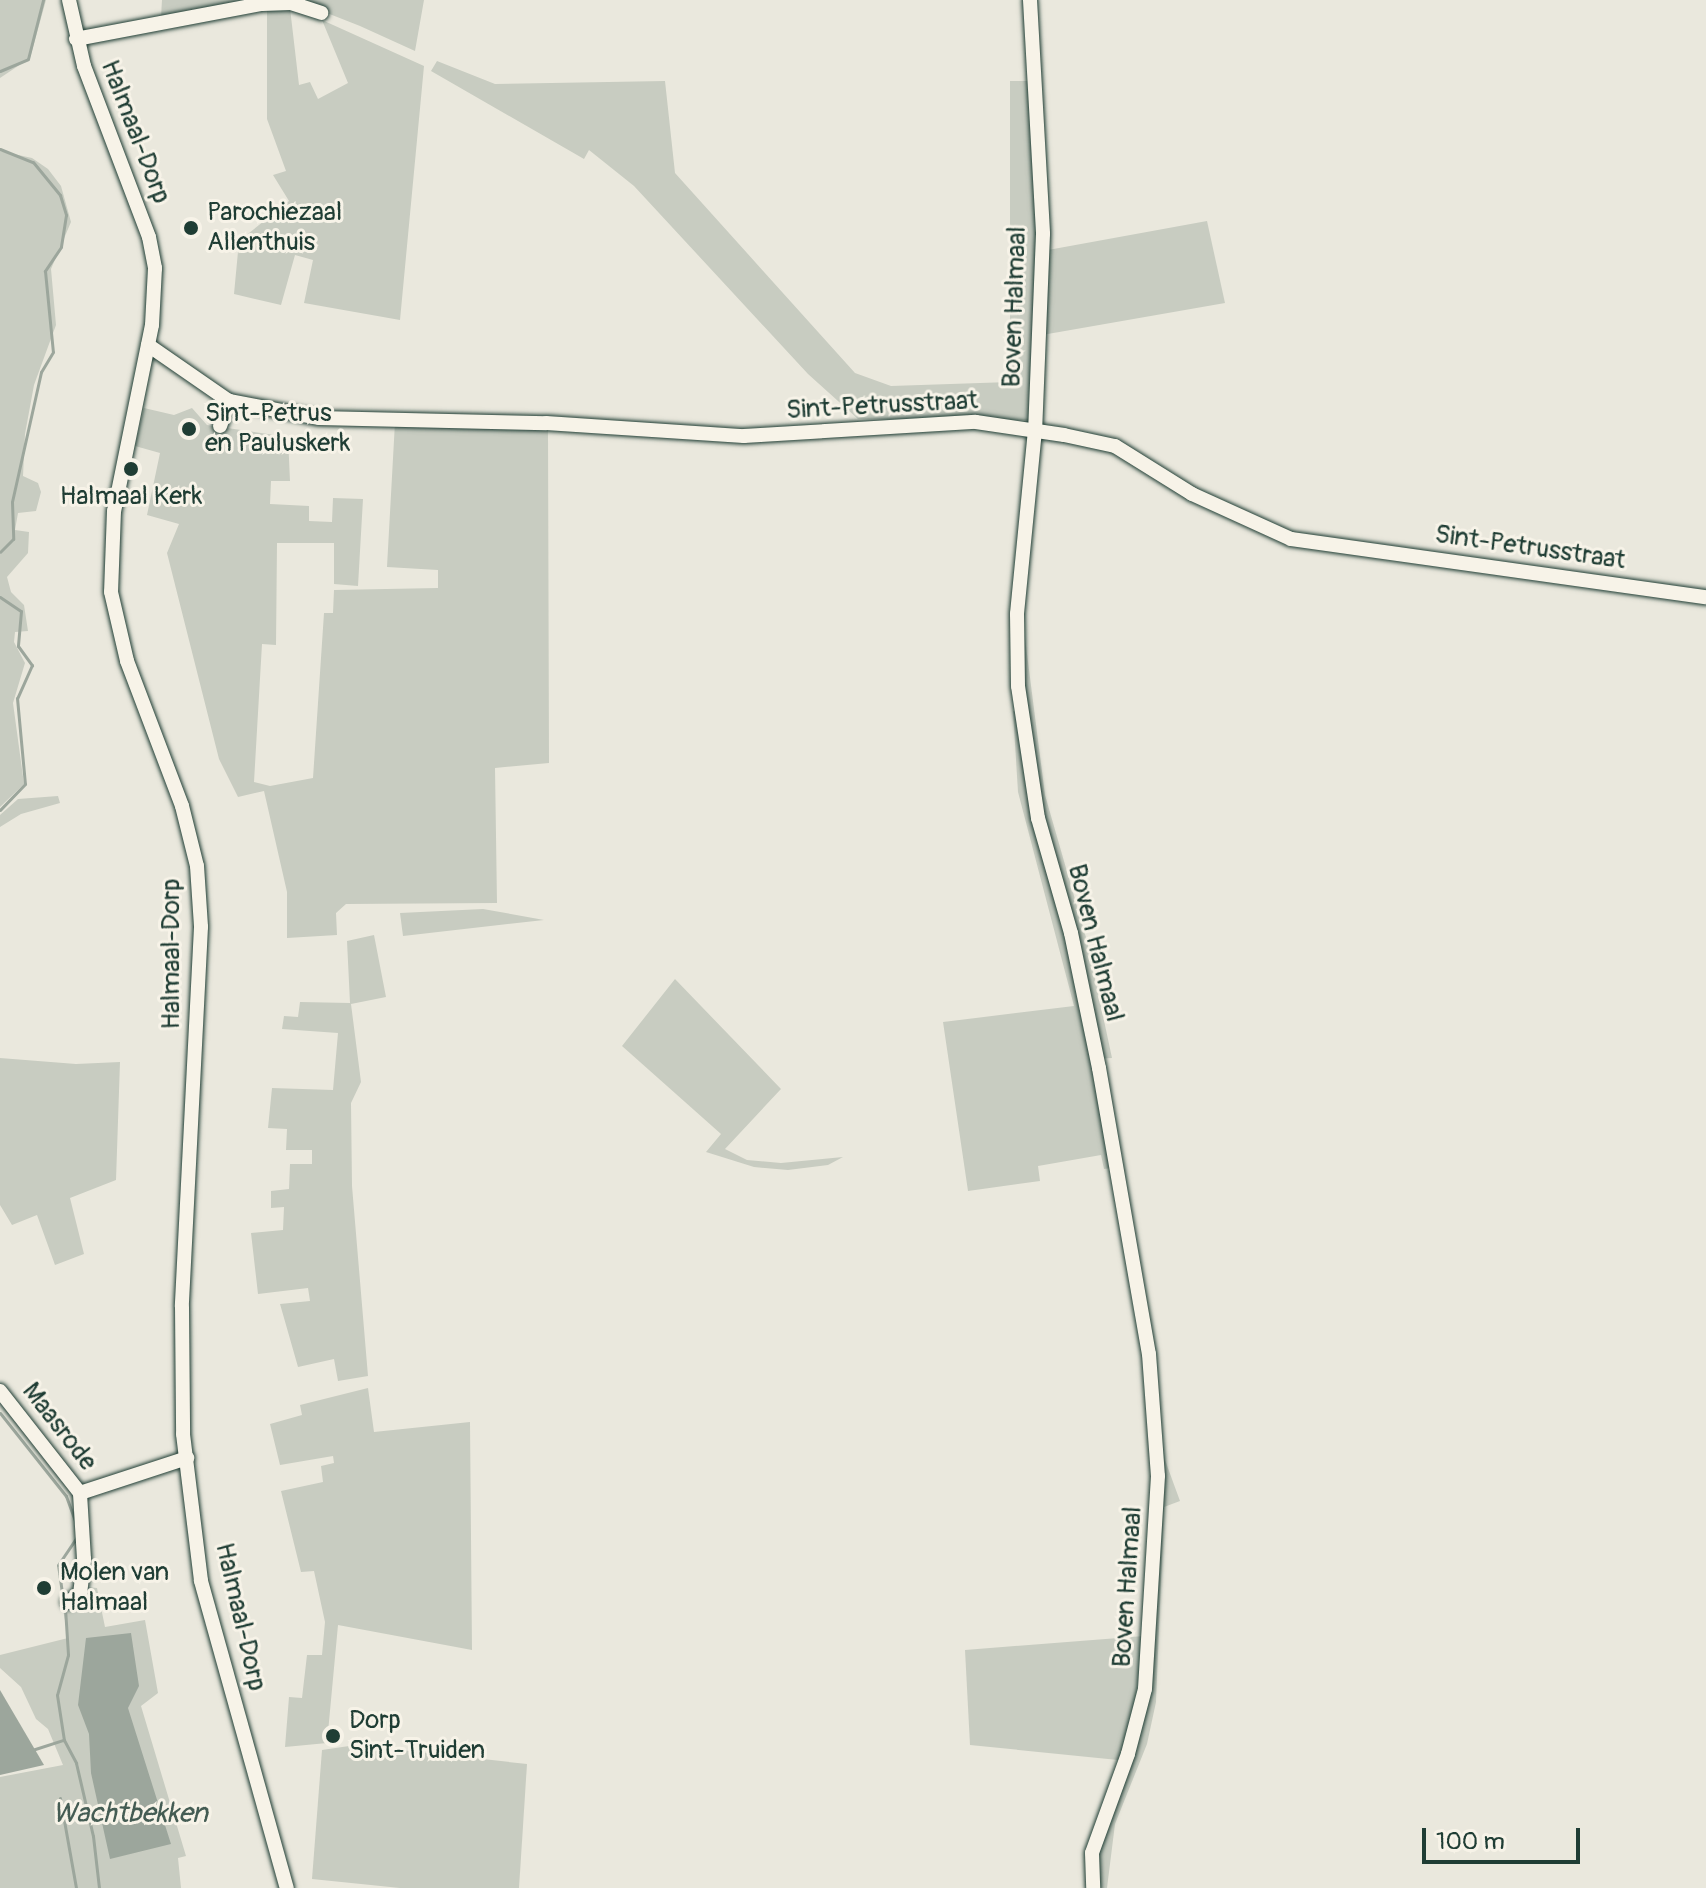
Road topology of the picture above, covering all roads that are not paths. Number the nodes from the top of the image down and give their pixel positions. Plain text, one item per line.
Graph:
1 (69, 0) edge
2 (1030, 0) edge
3 (321, 13) dead end
4 (76, 39) junction
5 (148, 345) junction
6 (229, 401) junction
7 (220, 426) dead end
8 (1035, 430) junction
9 (1706, 597) edge
10 (0, 1391) edge
11 (187, 1458) junction
12 (80, 1493) junction
13 (68, 1602) dead end
14 (287, 1888) edge
15 (1093, 1888) edge

1 - 4 street, Halmaal-Dorp
2 - 8 street, Boven Halmaal
3 - 4 street
4 - 5 street, Halmaal-Dorp
5 - 6 street, Sint-Petrusstraat
5 - 11 street, Halmaal-Dorp
6 - 7 street
6 - 8 street, Sint-Petrusstraat
8 - 9 street, Sint-Petrusstraat
8 - 15 street, Boven Halmaal
10 - 12 street, Maasrode
11 - 12 street, Maasrode
11 - 14 street, Halmaal-Dorp
12 - 13 street, Maasrode

